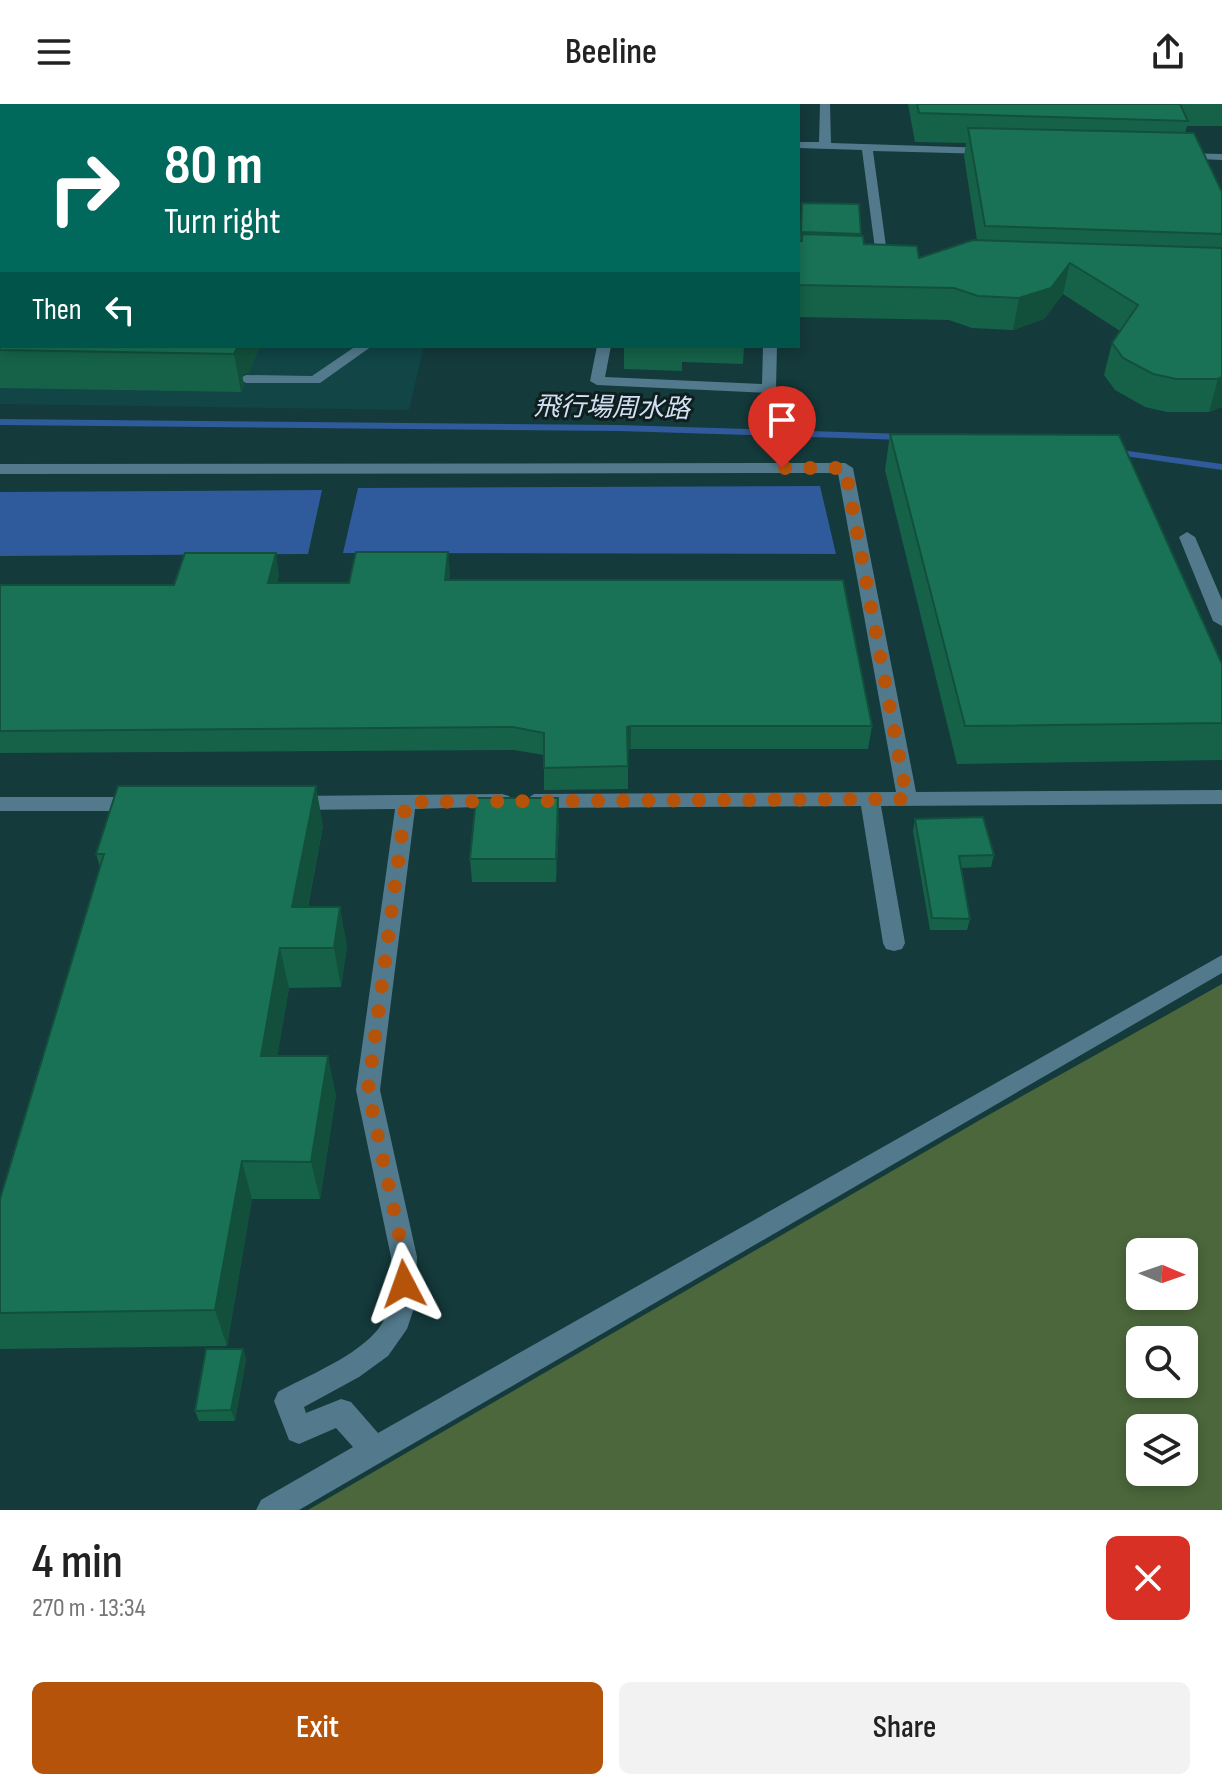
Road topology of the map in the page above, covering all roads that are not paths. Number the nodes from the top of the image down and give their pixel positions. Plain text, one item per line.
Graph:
1 (825, 104) edge
2 (800, 145) edge
3 (825, 146) junction
4 (867, 148) junction
5 (1006, 152) edge
6 (1160, 156) edge
7 (1222, 157) edge
8 (897, 261) edge
9 (362, 348) edge
10 (604, 348) edge
11 (770, 348) edge
12 (246, 379) dead end
13 (0, 469) edge
14 (1187, 537) dead end
15 (1215, 590) edge
16 (1222, 621) edge
17 (1222, 797) edge
18 (870, 799) junction
19 (907, 799) junction
20 (406, 802) junction
21 (156, 803) edge
22 (281, 803) edge
23 (0, 804) edge
24 (894, 943) dead end
25 (1222, 963) edge
26 (374, 1450) junction
27 (271, 1510) edge

1 - 3 lane
2 - 3 lane
3 - 4 lane
4 - 5 lane
4 - 8 lane
6 - 7 lane
9 - 12 lane
10 - 11 lane
13 - 19 lane
14 - 15 lane
15 - 16 lane
17 - 19 lane
18 - 19 lane
18 - 20 lane
18 - 24 lane
20 - 22 lane
20 - 26 lane
21 - 23 lane
25 - 26 lane
26 - 27 lane

